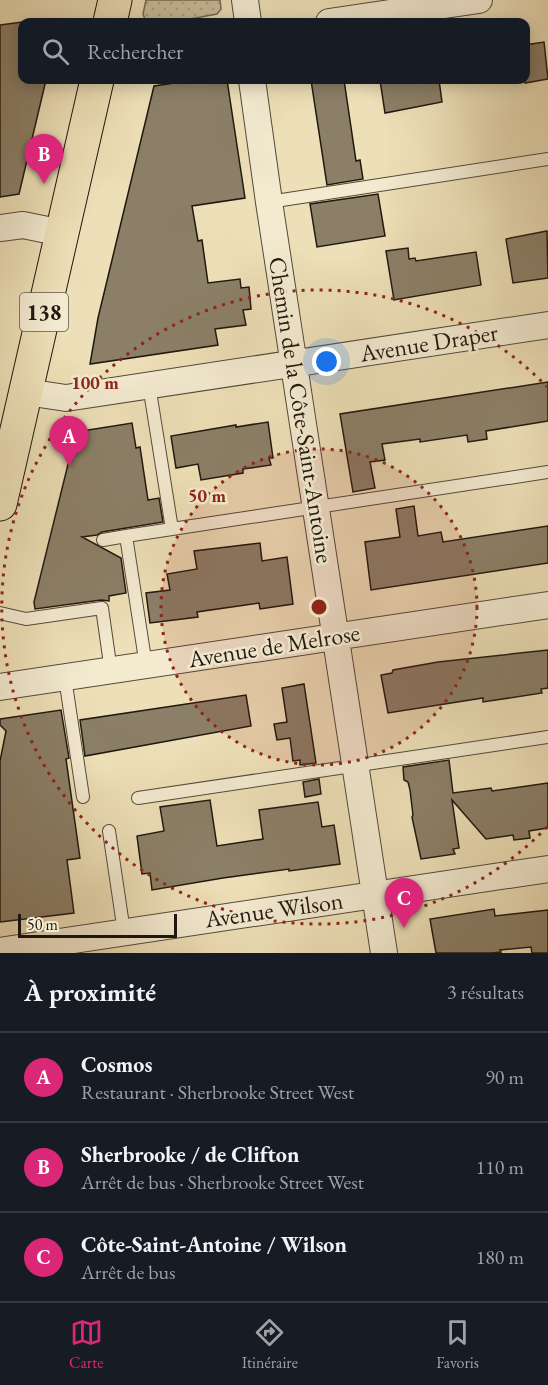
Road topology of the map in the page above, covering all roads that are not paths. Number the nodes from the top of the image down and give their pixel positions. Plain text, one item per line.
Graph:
1 (115, 0) edge
2 (245, 0) edge
3 (479, 0) edge
4 (111, 18) edge
5 (247, 18) edge
6 (356, 18) edge
7 (96, 84) edge
8 (253, 84) edge
9 (548, 159) edge
10 (268, 202) junction
11 (0, 228) edge
12 (62, 233) junction
13 (548, 325) edge
14 (294, 363) junction
15 (150, 385) junction
16 (26, 392) junction
17 (548, 472) edge
18 (2, 486) edge
19 (317, 507) junction
20 (172, 529) junction
21 (126, 536) junction
22 (103, 540) dead end
23 (548, 605) edge
24 (0, 613) edge
25 (336, 637) junction
26 (146, 666) junction
27 (111, 671) junction
28 (65, 678) junction
29 (0, 687) edge
30 (548, 737) edge
31 (355, 765) junction
32 (83, 797) dead end
33 (138, 798) dead end
34 (109, 831) dead end
35 (548, 869) edge
36 (375, 896) junction
37 (124, 932) junction
38 (0, 951) edge
39 (384, 953) edge

1 - 4 main road
2 - 5 street
3 - 6 street
7 - 12 main road, 138
8 - 10 street, Chemin de la Côte-Saint-Antoine
9 - 10 lane
10 - 14 street, Chemin de la Côte-Saint-Antoine
11 - 12 street
12 - 16 main road, 138
13 - 14 street, Avenue Draper
14 - 15 street, Avenue Draper
14 - 19 street, Chemin de la Côte-Saint-Antoine
15 - 16 street, Avenue Draper
15 - 20 lane
16 - 18 main road, 138
17 - 19 lane
19 - 20 lane
19 - 25 street, Chemin de la Côte-Saint-Antoine
20 - 21 lane
21 - 22 lane
21 - 26 lane
23 - 25 street, Avenue de Melrose
24 - 27 lane
25 - 26 street, Avenue de Melrose
25 - 31 street, Chemin de la Côte-Saint-Antoine
26 - 27 street, Avenue de Melrose
27 - 28 street, Avenue de Melrose
28 - 29 street, Avenue de Melrose
28 - 32 lane
30 - 31 lane
31 - 33 lane
31 - 36 street, Chemin de la Côte-Saint-Antoine
34 - 37 lane
35 - 36 street, Avenue Wilson
36 - 37 street, Avenue Wilson
36 - 39 street, Chemin de la Côte-Saint-Antoine
37 - 38 street, Avenue Wilson

